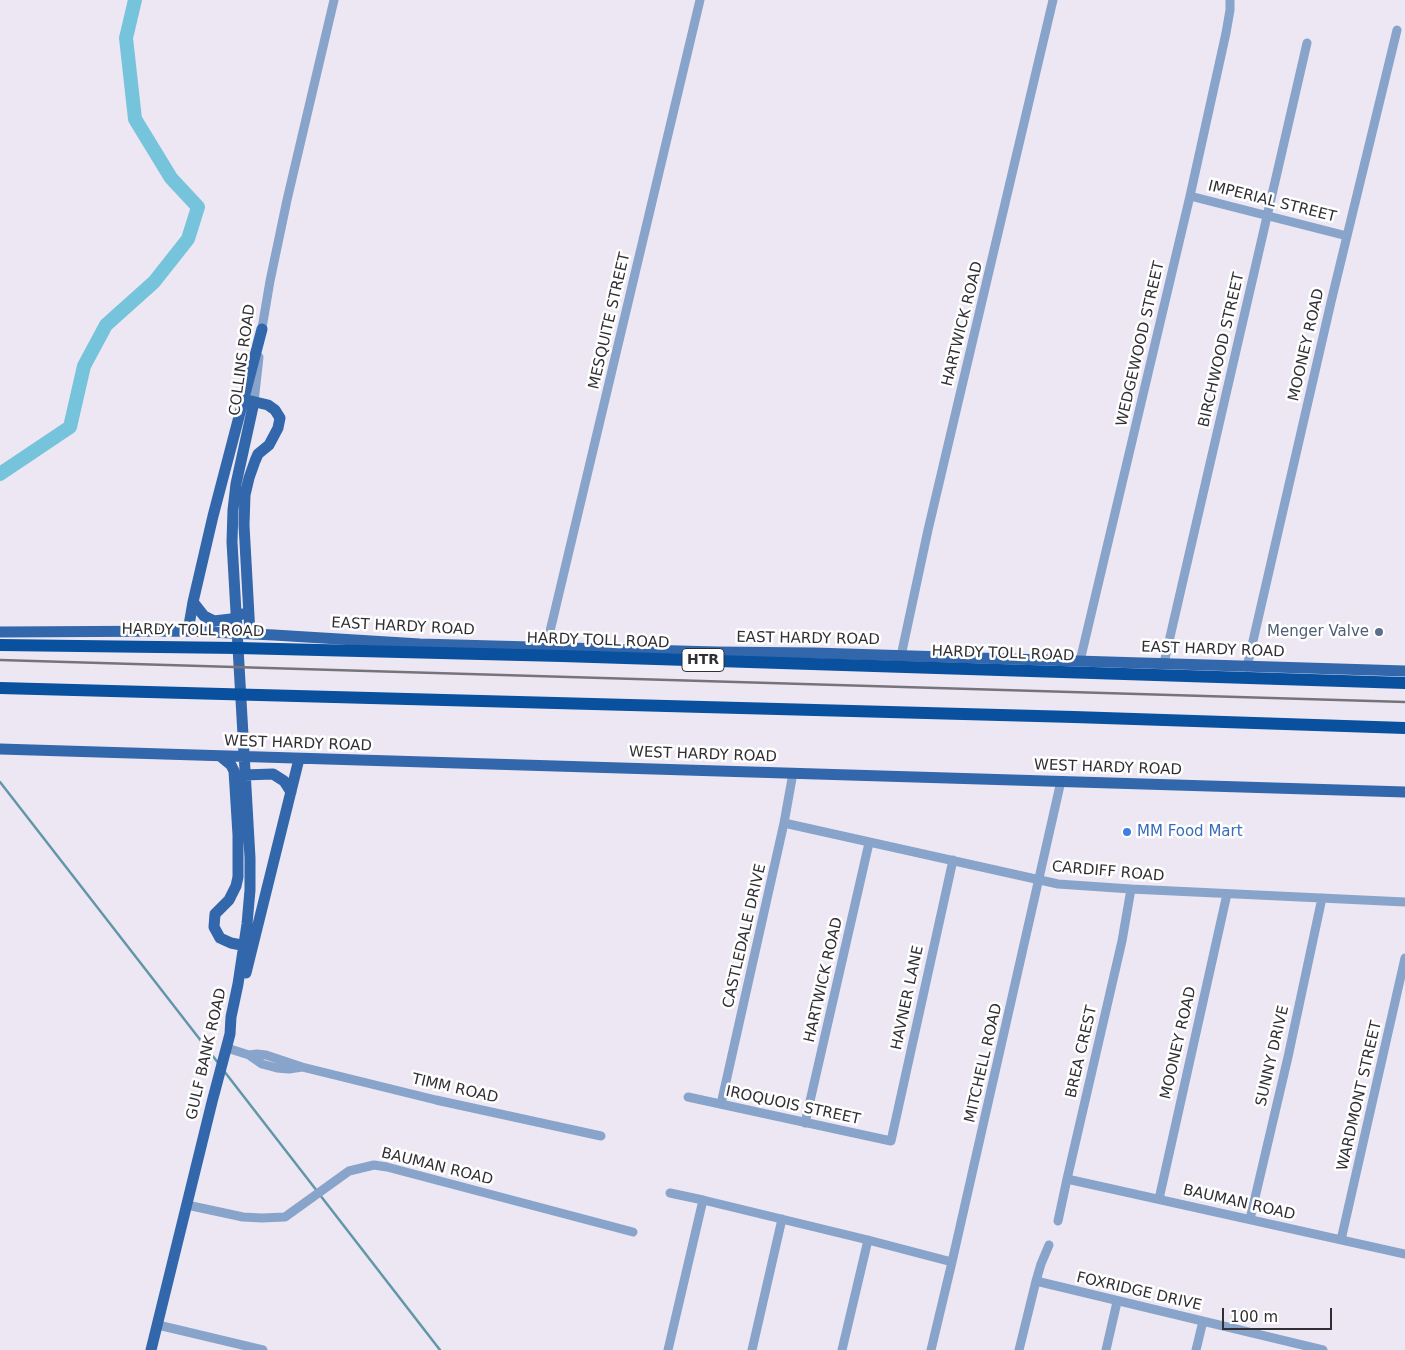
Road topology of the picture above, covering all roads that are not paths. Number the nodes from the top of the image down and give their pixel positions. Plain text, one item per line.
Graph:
1 (334, 0) edge
2 (700, 0) edge
3 (1053, 0) edge
4 (1230, 0) edge
5 (1396, 30) dead end
6 (1307, 43) dead end
7 (1190, 196) junction
8 (1267, 215) junction
9 (1347, 236) junction
10 (262, 329) joint
11 (249, 400) junction
12 (247, 600) junction
13 (194, 602) junction
14 (188, 631) junction
15 (0, 632) edge
16 (250, 634) junction
17 (0, 644) edge
18 (546, 648) junction
19 (901, 656) junction
20 (1080, 661) junction
21 (1164, 664) junction
22 (1247, 667) junction
23 (1405, 671) edge
24 (1405, 683) edge
25 (0, 688) edge
26 (1405, 728) edge
27 (0, 749) edge
28 (220, 756) junction
29 (299, 759) junction
30 (793, 773) junction
31 (1061, 782) junction
32 (234, 785) junction
33 (291, 792) junction
34 (1405, 792) edge
35 (784, 823) junction
36 (869, 843) junction
37 (952, 860) junction
38 (1039, 880) junction
39 (1131, 889) junction
40 (1227, 894) junction
41 (1322, 898) junction
42 (1405, 902) edge
43 (248, 947) junction
44 (1405, 958) edge
45 (226, 1051) junction
46 (688, 1097) dead end
47 (721, 1104) junction
48 (805, 1123) junction
49 (601, 1136) dead end
50 (891, 1141) joint
51 (1067, 1178) junction
52 (670, 1193) dead end
53 (1159, 1199) junction
54 (703, 1200) junction
55 (187, 1205) junction
56 (1250, 1219) junction
57 (782, 1220) junction
58 (1058, 1221) dead end
59 (633, 1232) dead end
60 (868, 1240) junction
61 (1341, 1240) junction
62 (1049, 1245) dead end
63 (1405, 1254) edge
64 (952, 1262) junction
65 (1036, 1281) junction
66 (1117, 1302) junction
67 (1203, 1321) junction
68 (158, 1325) junction
69 (1287, 1346) edge
70 (152, 1350) edge
71 (263, 1350) edge
72 (668, 1350) edge
73 (752, 1350) edge
74 (842, 1350) edge
75 (931, 1350) edge
76 (1019, 1350) edge
77 (1106, 1350) edge
78 (1196, 1350) edge
79 (1323, 1350) edge

1 - 10 street, COLLINS ROAD
2 - 18 street, MESQUITE STREET
3 - 19 street, HARTWICK ROAD
4 - 7 street, WEDGEWOOD STREET
5 - 9 street, MOONEY ROAD
6 - 8 street, BIRCHWOOD STREET
7 - 8 street, IMPERIAL STREET
7 - 20 street, WEDGEWOOD STREET
8 - 9 street, IMPERIAL STREET
8 - 21 street, BIRCHWOOD STREET
9 - 22 street, MOONEY ROAD
10 - 11 main road
11 - 12 main road
11 - 13 main road
11 - 43 main road, COLLINS ROAD
12 - 13 main road
12 - 16 main road
13 - 14 main road
14 - 15 main road, EAST HARDY ROAD
14 - 16 main road, EAST HARDY ROAD
16 - 18 main road, EAST HARDY ROAD
17 - 24 highway, HARDY TOLL ROAD / HTR
18 - 19 main road, EAST HARDY ROAD
19 - 20 main road, EAST HARDY ROAD
20 - 21 main road, EAST HARDY ROAD
21 - 22 main road, EAST HARDY ROAD
22 - 23 main road, EAST HARDY ROAD
25 - 26 highway
27 - 28 main road, WEST HARDY ROAD
28 - 29 main road, WEST HARDY ROAD
28 - 32 main road
29 - 30 main road, WEST HARDY ROAD
29 - 33 main road
30 - 31 main road, WEST HARDY ROAD
30 - 35 street, CASTLEDALE DRIVE
31 - 34 main road, WEST HARDY ROAD
31 - 38 street, MITCHELL ROAD
32 - 33 main road
32 - 43 main road
33 - 43 main road
35 - 36 street, CARDIFF ROAD
35 - 47 street, CASTLEDALE DRIVE
36 - 37 street, CARDIFF ROAD
36 - 48 street, HARTWICK ROAD
37 - 38 street, CARDIFF ROAD
37 - 50 street, HAVNER LANE
38 - 39 street, CARDIFF ROAD
38 - 64 street, MITCHELL ROAD
39 - 40 street, CARDIFF ROAD
39 - 51 street, BREA CREST
40 - 41 street, CARDIFF ROAD
40 - 53 street, MOONEY ROAD
41 - 42 street, CARDIFF ROAD
41 - 56 street, SUNNY DRIVE
43 - 45 main road, GULF BANK ROAD
44 - 61 street, WARDMONT STREET
45 - 49 street, TIMM ROAD
45 - 55 main road, GULF BANK ROAD
46 - 47 street, IROQUOIS STREET
47 - 48 street, IROQUOIS STREET
48 - 50 street, IROQUOIS STREET
51 - 53 street, BAUMAN ROAD
51 - 58 street, BREA CREST
52 - 54 street
53 - 56 street, BAUMAN ROAD
54 - 57 street
54 - 72 street
55 - 59 street, BAUMAN ROAD
55 - 68 main road, GULF BANK ROAD
56 - 61 street, BAUMAN ROAD
57 - 60 street
57 - 73 street
60 - 64 street
60 - 74 street
61 - 63 street, BAUMAN ROAD
62 - 65 street
64 - 75 street, MITCHELL ROAD
65 - 66 street, FOXRIDGE DRIVE
65 - 76 street
66 - 67 street, FOXRIDGE DRIVE
66 - 77 street
67 - 69 street, FOXRIDGE DRIVE
67 - 78 street
68 - 70 main road, GULF BANK ROAD
68 - 71 street
69 - 79 street, FOXRIDGE DRIVE

